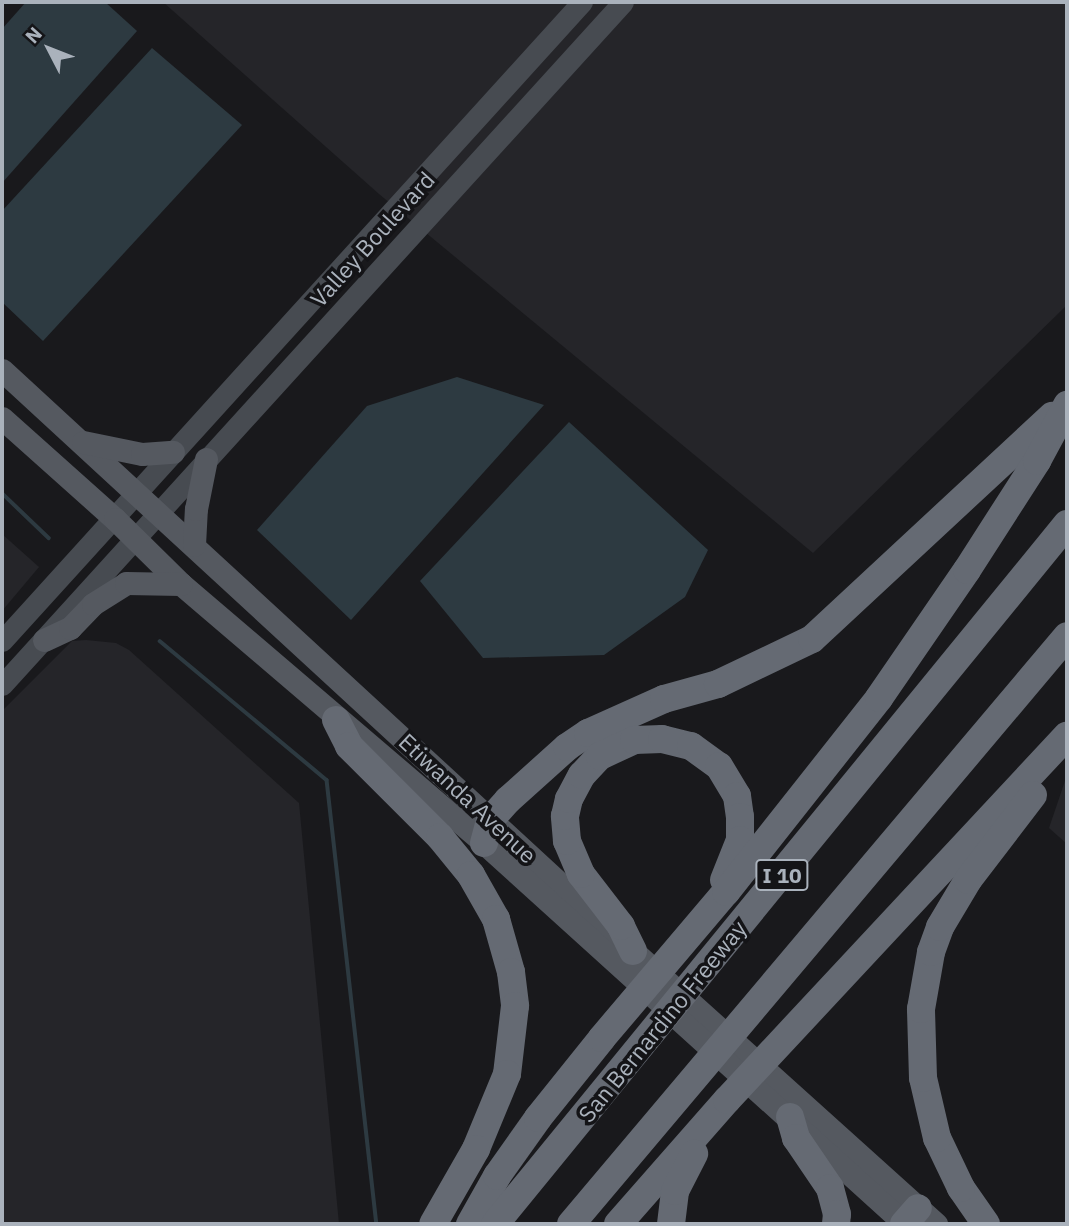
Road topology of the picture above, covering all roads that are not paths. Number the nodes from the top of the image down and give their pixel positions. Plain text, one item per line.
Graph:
1 (582, 2) edge
2 (623, 2) edge
3 (2, 370) edge
4 (1067, 403) edge
5 (2, 418) edge
6 (80, 441) junction
7 (173, 452) junction
8 (206, 459) junction
9 (138, 493) junction
10 (159, 512) junction
11 (115, 519) junction
12 (1067, 524) edge
13 (134, 538) junction
14 (194, 545) junction
15 (181, 584) junction
16 (1067, 636) edge
17 (44, 640) junction
18 (2, 641) edge
19 (2, 685) edge
20 (336, 720) junction
21 (1067, 736) edge
22 (1067, 752) edge
23 (487, 831) junction
24 (688, 935) junction
25 (626, 959) junction
26 (743, 1084) junction
27 (797, 1110) junction
28 (914, 1221) edge
29 (433, 1224) edge
30 (470, 1224) edge
31 (495, 1224) edge
32 (571, 1224) edge
33 (618, 1224) edge
34 (671, 1224) edge
35 (836, 1224) edge
36 (986, 1224) edge

1 - 7 main road, Valley Boulevard
2 - 8 main road, Valley Boulevard
3 - 6 main road, Etiwanda Avenue
4 - 23 highway
4 - 24 highway
5 - 11 main road, Etiwanda Avenue
6 - 7 main road
6 - 9 main road, Etiwanda Avenue
7 - 9 main road, Valley Boulevard
8 - 10 main road, Valley Boulevard
8 - 14 main road
9 - 10 main road, Etiwanda Avenue
9 - 11 main road, Valley Boulevard
10 - 13 main road, Valley Boulevard
10 - 14 main road, Etiwanda Avenue
11 - 13 main road, Etiwanda Avenue
11 - 18 main road, Valley Boulevard
12 - 31 highway, San Bernardino Freeway / I 10
13 - 15 main road, Etiwanda Avenue
13 - 17 main road, Valley Boulevard
14 - 23 main road, Etiwanda Avenue
15 - 17 main road
15 - 20 main road, Etiwanda Avenue
16 - 32 highway, I 10
17 - 19 main road, Valley Boulevard
20 - 23 main road, Etiwanda Avenue
20 - 29 highway
21 - 26 highway
22 - 36 highway
23 - 25 main road, Etiwanda Avenue
24 - 25 highway
24 - 30 highway
25 - 27 main road, Etiwanda Avenue
26 - 33 highway
26 - 34 highway
27 - 28 main road, Etiwanda Avenue
27 - 35 highway

